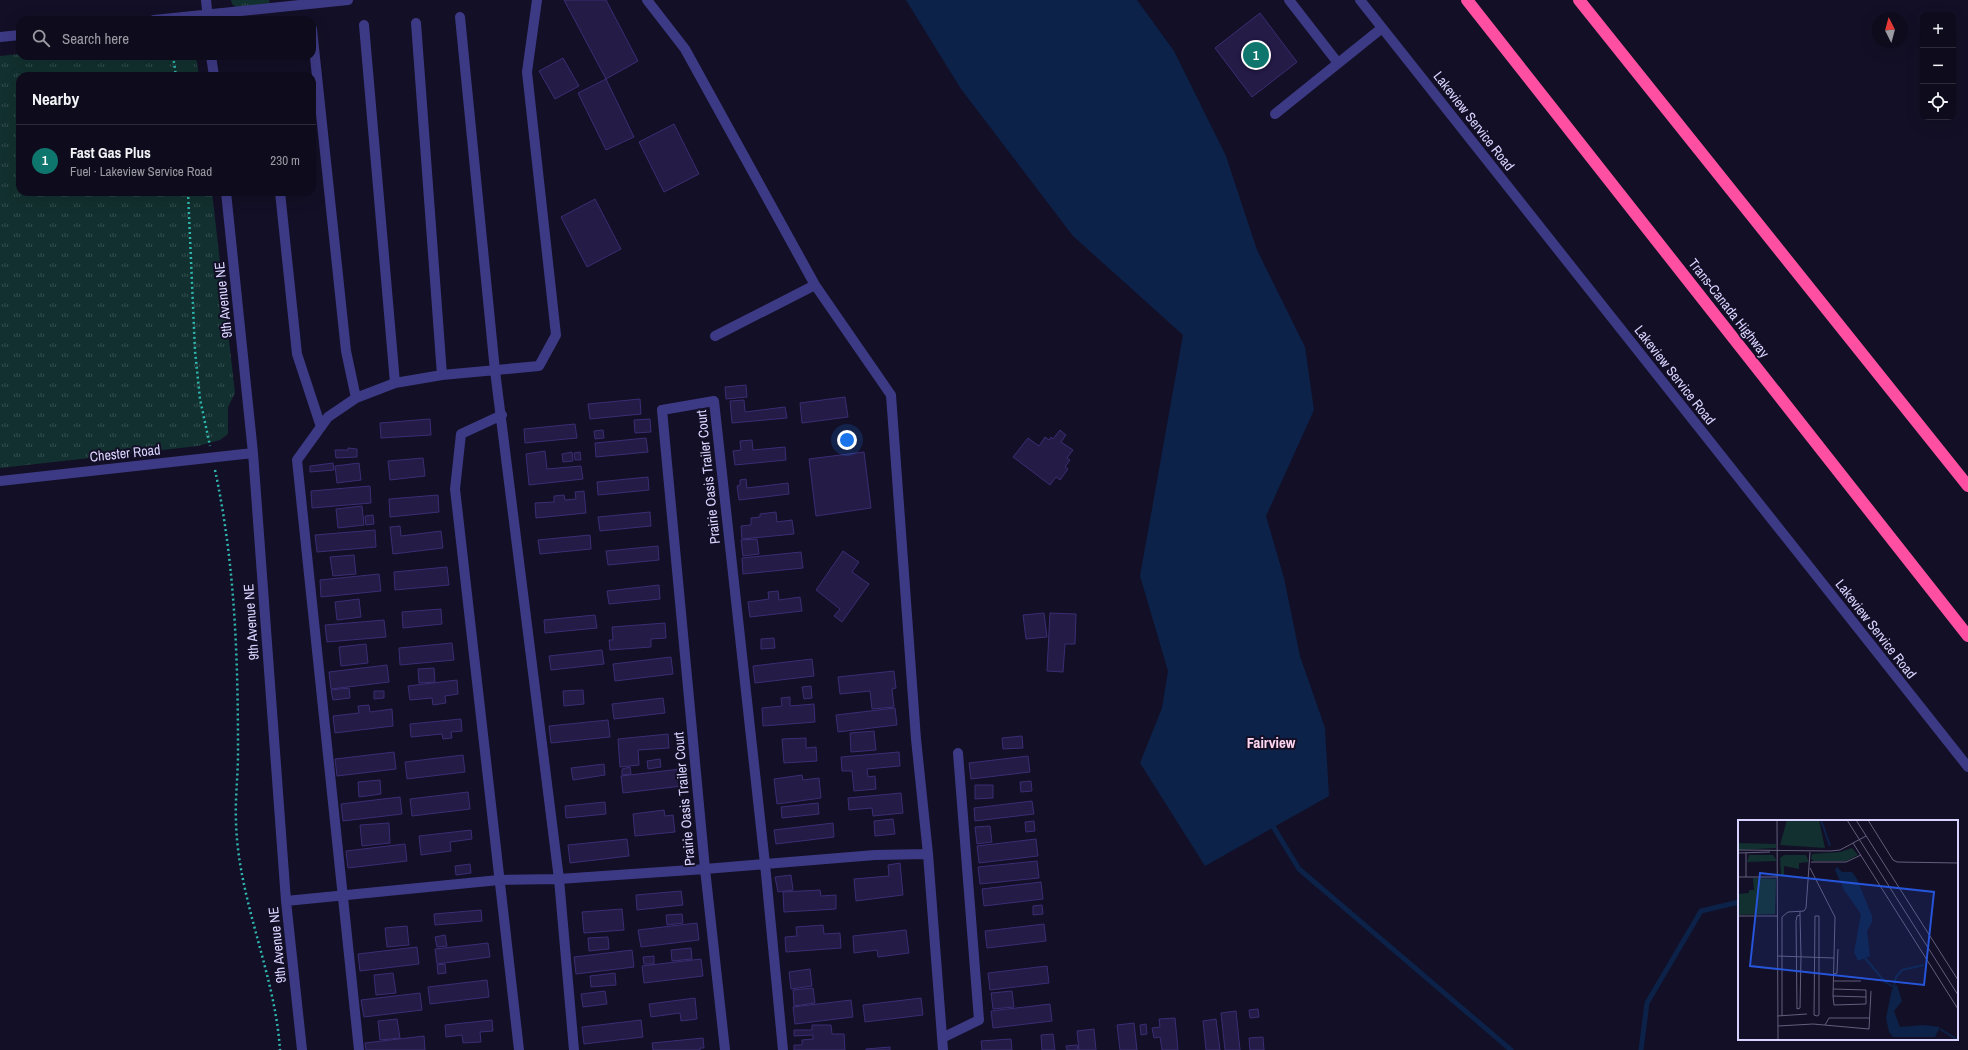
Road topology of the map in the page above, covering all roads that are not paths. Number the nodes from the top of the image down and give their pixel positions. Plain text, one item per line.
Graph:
1 (206, 0) edge
2 (348, 0) edge
3 (537, 0) edge
4 (646, 0) edge
5 (1289, 0) edge
6 (1360, 0) edge
7 (1467, 0) edge
8 (1579, 0) edge
9 (207, 16) edge
10 (215, 16) edge
11 (460, 17) dead end
12 (416, 23) dead end
13 (364, 25) dead end
14 (1382, 28) junction
15 (16, 35) edge
16 (0, 37) edge
17 (212, 60) edge
18 (315, 60) edge
19 (1338, 63) junction
20 (214, 72) edge
21 (1275, 114) dead end
22 (226, 196) edge
23 (280, 196) edge
24 (815, 285) junction
25 (715, 336) dead end
26 (495, 371) junction
27 (442, 375) junction
28 (395, 383) junction
29 (356, 398) junction
30 (502, 415) junction
31 (320, 427) junction
32 (253, 453) junction
33 (0, 481) edge
34 (1968, 486) edge
35 (1968, 636) edge
36 (958, 754) dead end
37 (1968, 767) edge
38 (928, 854) junction
39 (765, 864) junction
40 (705, 869) junction
41 (559, 879) junction
42 (499, 880) junction
43 (343, 894) junction
44 (286, 901) junction
45 (942, 1038) junction
46 (302, 1050) edge
47 (359, 1050) edge
48 (519, 1050) edge
49 (574, 1050) edge
50 (725, 1050) edge
51 (783, 1050) edge
52 (943, 1050) edge

1 - 9 street
2 - 10 street
3 - 26 street
4 - 24 street
5 - 19 street
6 - 14 street, Lakeview Service Road
7 - 35 highway, Trans-Canada Highway
8 - 34 highway
11 - 26 street
12 - 27 street
13 - 28 street
14 - 19 street
14 - 37 street, Lakeview Service Road
15 - 16 street
17 - 20 street
18 - 29 street
19 - 21 street
22 - 32 street, 9th Avenue NE
23 - 31 street
24 - 25 street
24 - 38 street
26 - 27 street
26 - 30 street
27 - 28 street
28 - 29 street
29 - 31 street
30 - 41 street
30 - 42 street
31 - 43 street
32 - 33 street, Chester Road
32 - 44 street, 9th Avenue NE
36 - 45 street
38 - 39 street
38 - 45 street
39 - 40 street
39 - 40 street, Prairie Oasis Trailer Court
39 - 51 street, Prairie Oasis Trailer Court
40 - 41 street
40 - 50 street, Prairie Oasis Trailer Court
41 - 42 street
41 - 49 street
42 - 43 street
42 - 48 street
43 - 44 street
43 - 47 street
44 - 46 street, 9th Avenue NE
45 - 52 street

